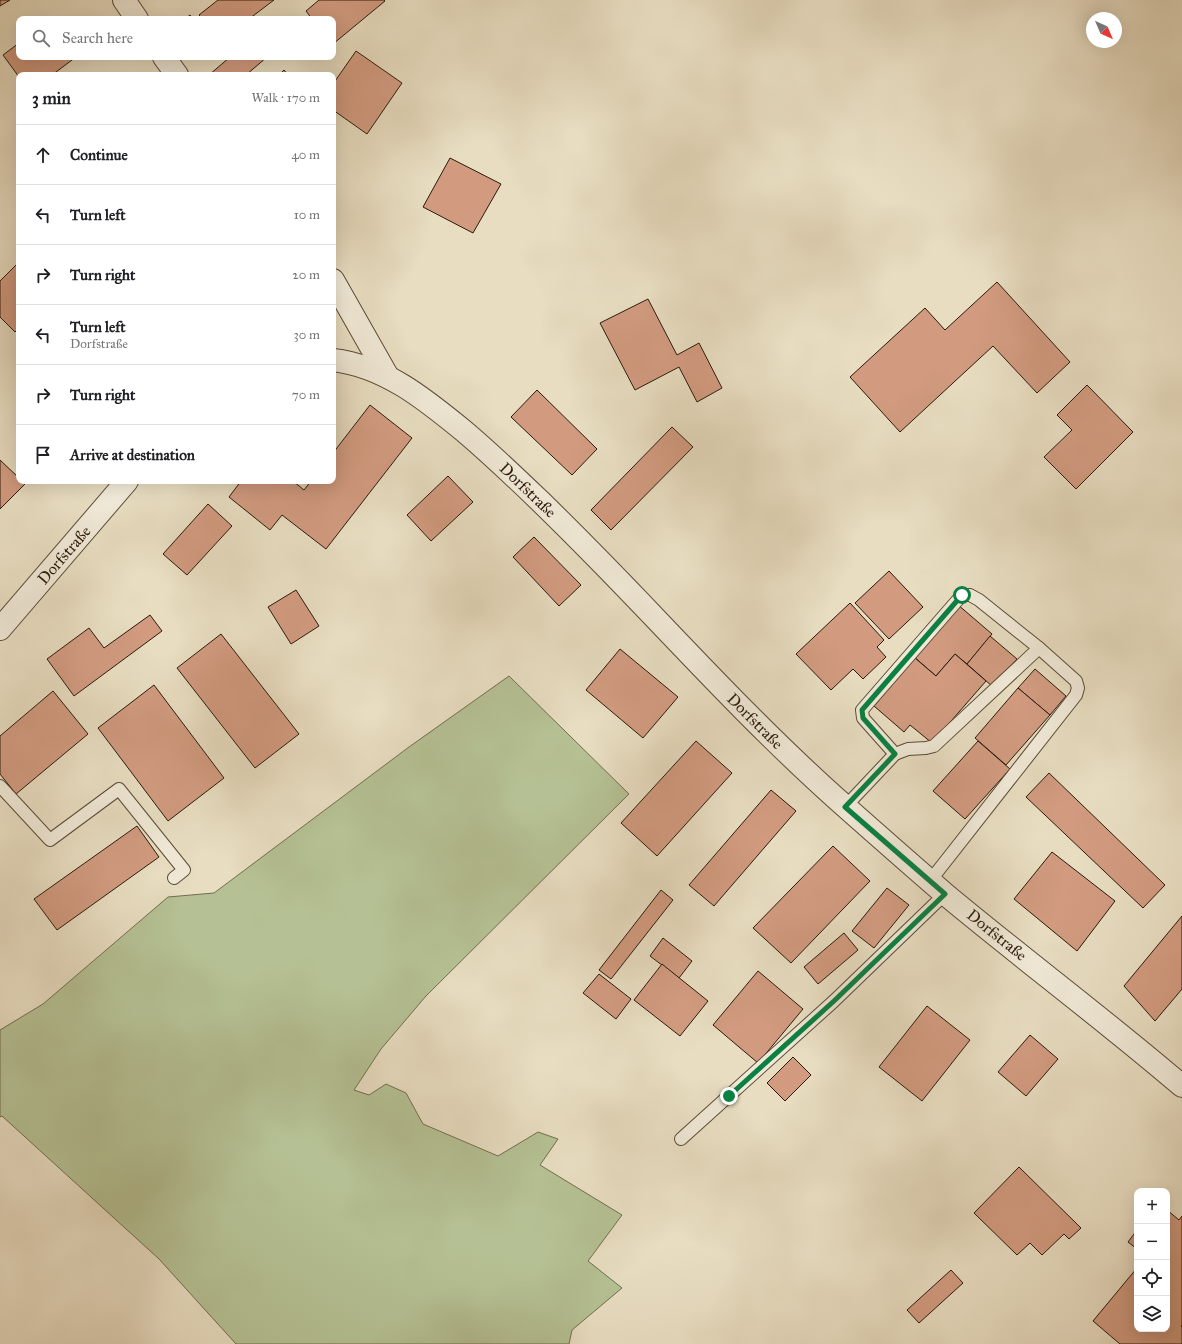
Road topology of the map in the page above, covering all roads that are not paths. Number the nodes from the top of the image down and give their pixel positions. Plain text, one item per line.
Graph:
1 (124, 0) edge
2 (135, 16) edge
3 (166, 60) edge
4 (175, 72) edge
5 (336, 285) edge
6 (336, 360) edge
7 (388, 377) junction
8 (124, 484) edge
9 (0, 629) edge
10 (1039, 648) junction
11 (895, 754) junction
12 (0, 786) edge
13 (845, 807) junction
14 (174, 878) dead end
15 (938, 887) junction
16 (1182, 1086) edge
17 (681, 1139) dead end

1 - 2 street
3 - 4 street
5 - 7 street
6 - 7 street, Dorfstraße
7 - 13 street, Dorfstraße
8 - 9 street, Dorfstraße
10 - 11 lane
10 - 11 lane
10 - 15 lane
11 - 13 lane
12 - 14 lane
13 - 15 street, Dorfstraße
15 - 16 street, Dorfstraße
15 - 17 lane

